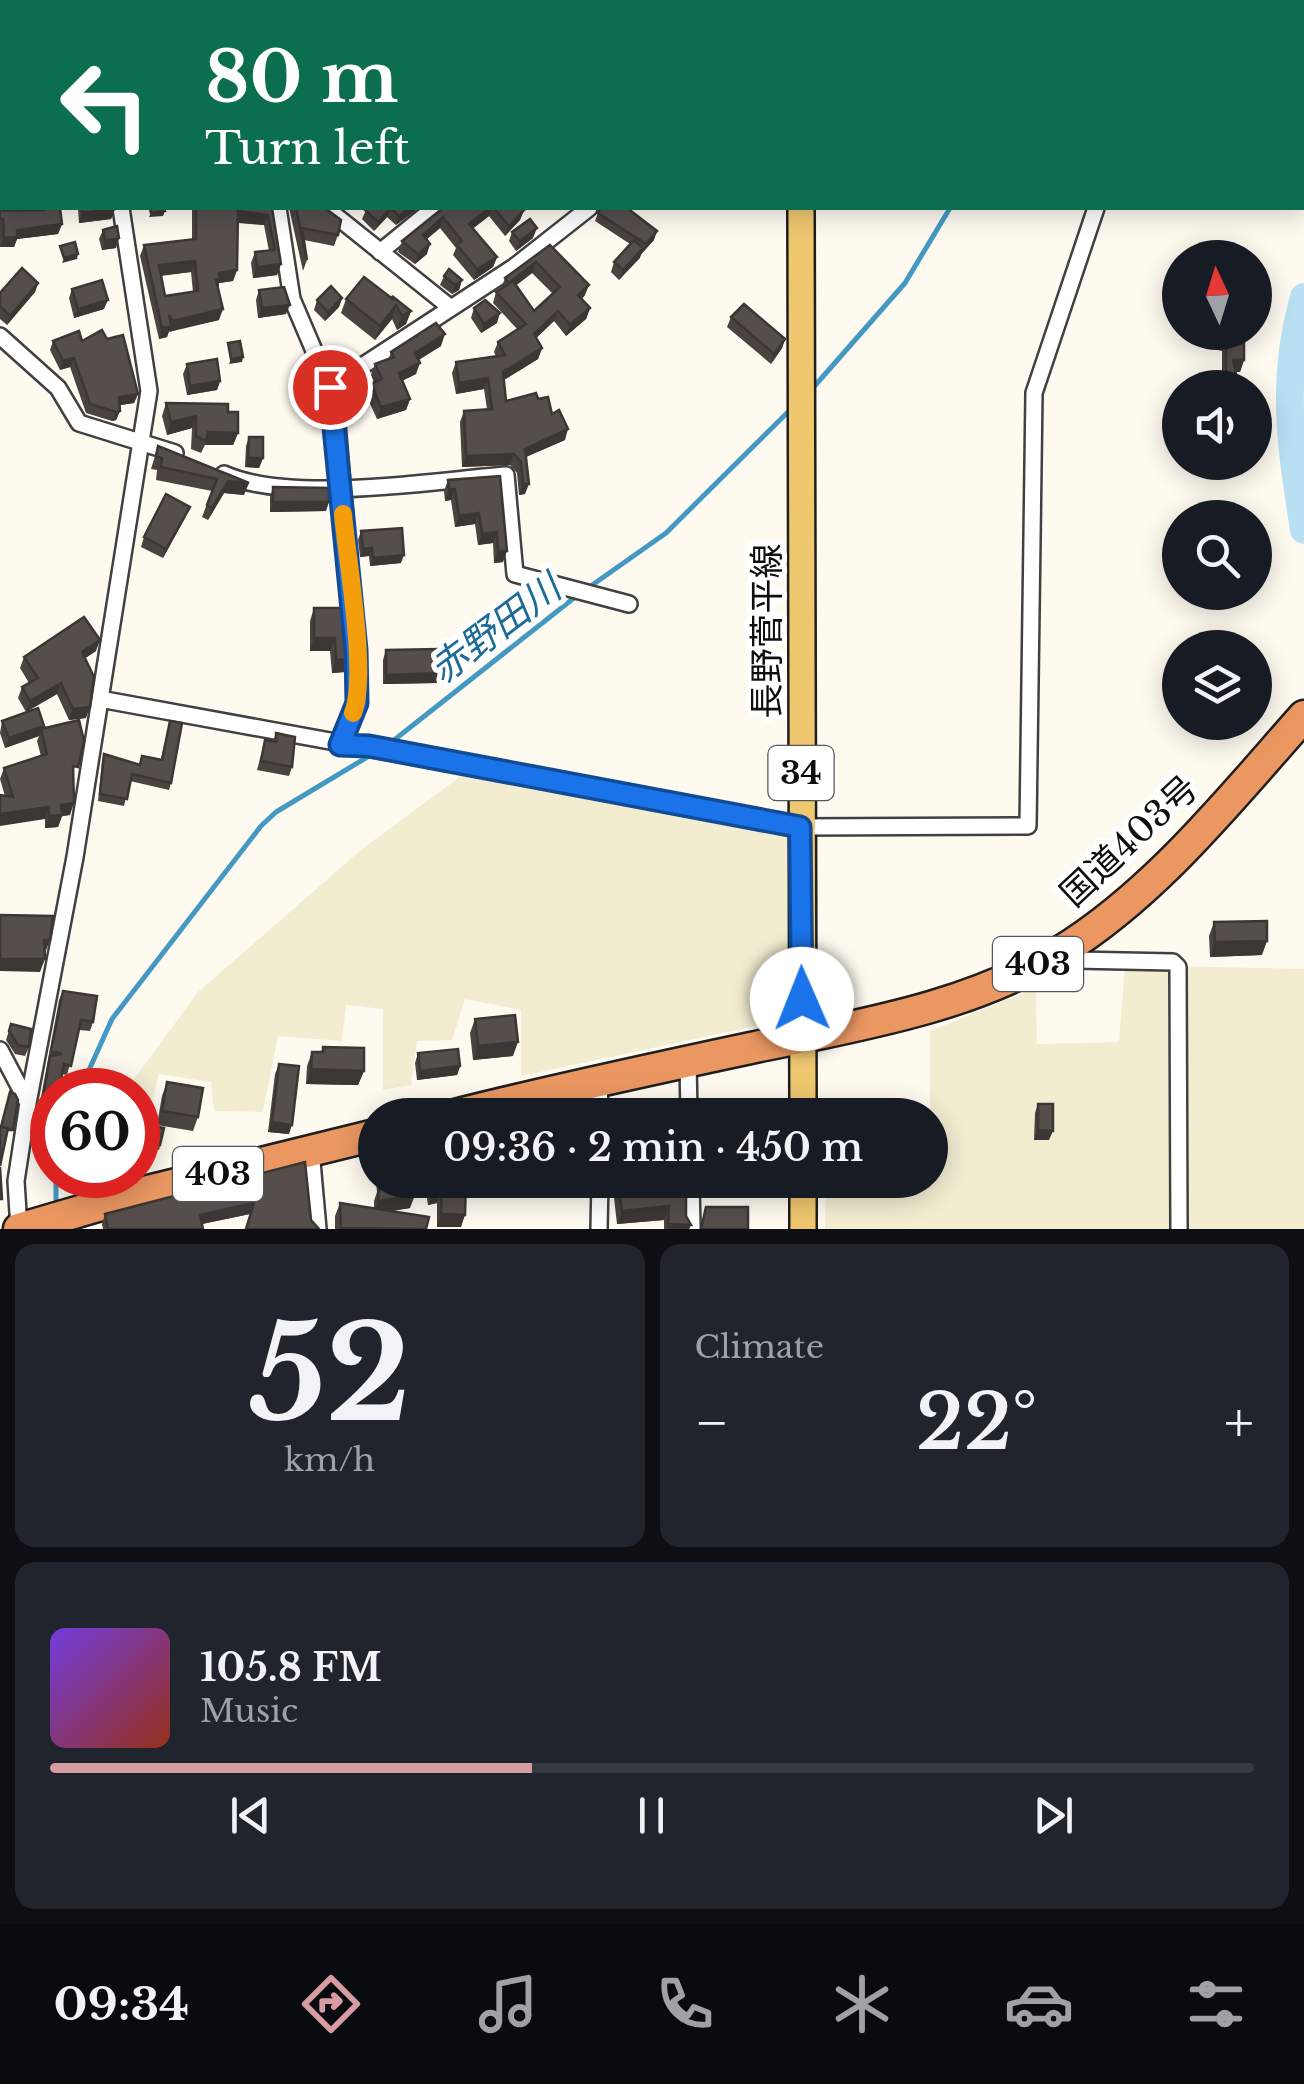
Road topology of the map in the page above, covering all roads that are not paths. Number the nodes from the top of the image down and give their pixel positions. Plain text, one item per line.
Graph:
1 (121, 210) edge
2 (278, 210) edge
3 (328, 210) edge
4 (432, 210) edge
5 (586, 210) edge
6 (800, 210) edge
7 (1095, 210) edge
8 (380, 252) junction
9 (451, 308) junction
10 (0, 336) edge
11 (330, 387) junction
12 (144, 442) junction
13 (341, 487) junction
14 (629, 604) dead end
15 (100, 700) junction
16 (1304, 716) edge
17 (340, 745) junction
18 (800, 827) junction
19 (1061, 951) junction
20 (803, 1037) junction
21 (0, 1050) edge
22 (688, 1062) junction
23 (599, 1079) junction
24 (523, 1098) edge
25 (600, 1098) edge
26 (689, 1098) edge
27 (803, 1098) edge
28 (28, 1104) junction
29 (358, 1139) edge
30 (311, 1151) junction
31 (600, 1198) edge
32 (691, 1198) edge
33 (803, 1198) edge
34 (47, 1223) edge
35 (318, 1229) edge
36 (599, 1229) edge
37 (692, 1229) edge
38 (803, 1229) edge
39 (1179, 1229) edge

1 - 12 street
2 - 11 street
3 - 8 street
4 - 8 street
5 - 9 street
6 - 18 main road, 長野菅平線 / 34
7 - 18 street
8 - 9 street
9 - 11 street
10 - 12 street
11 - 13 street
12 - 13 street
12 - 15 street
13 - 14 street
13 - 17 street
15 - 17 street
15 - 28 street
16 - 19 highway, 国道403号 / 403
17 - 18 street
18 - 20 main road, 長野菅平線 / 34
19 - 20 highway, 国道403号 / 403
19 - 39 street
20 - 22 highway, 国道403号 / 403
20 - 27 main road, 長野菅平線 / 34
21 - 28 street
22 - 23 highway, 国道403号 / 403
22 - 26 street
23 - 24 highway, 国道403号 / 403
23 - 25 street
28 - 34 street
29 - 30 highway, 403
30 - 34 highway, 403
30 - 35 street
31 - 36 street
32 - 37 street
33 - 38 main road

